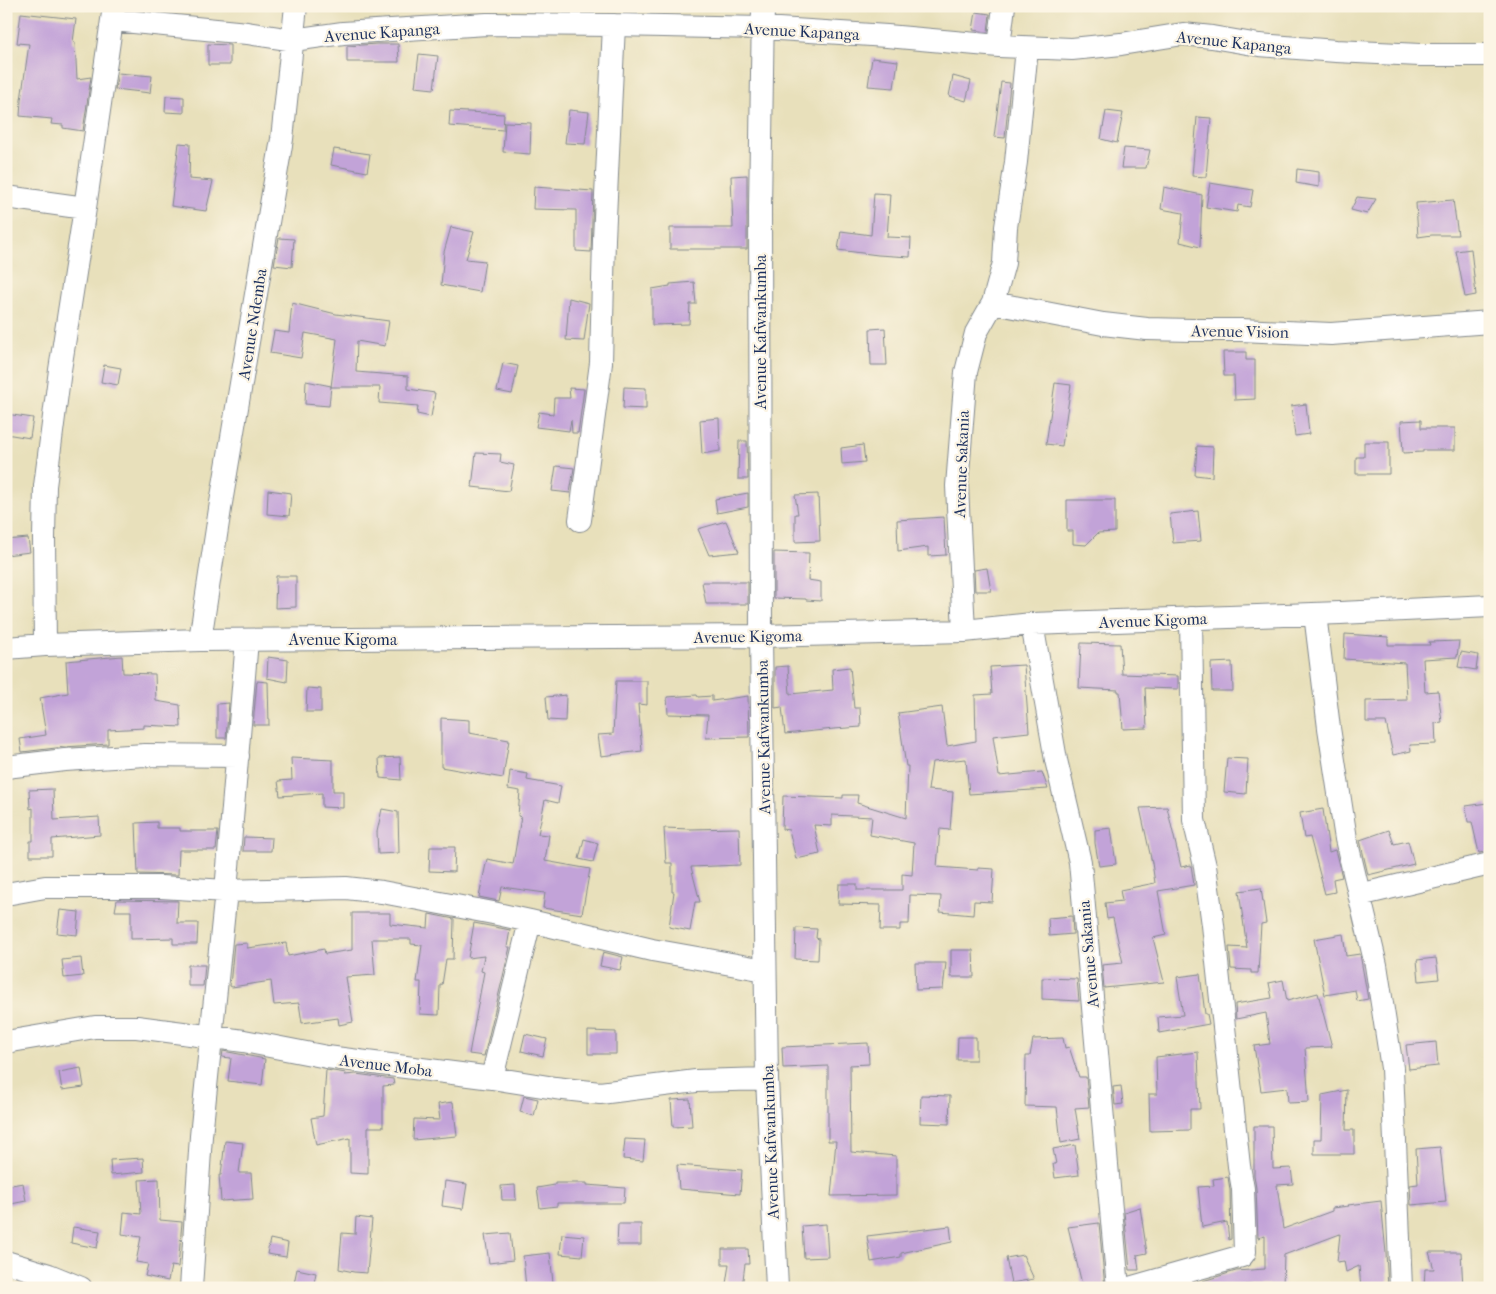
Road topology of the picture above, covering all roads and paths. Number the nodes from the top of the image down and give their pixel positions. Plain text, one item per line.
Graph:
1 (296, 6) edge
2 (1004, 6) edge
3 (113, 13) edge
4 (519, 15) edge
5 (763, 17) edge
6 (614, 25) junction
7 (293, 40) junction
8 (999, 46) junction
9 (1027, 48) junction
10 (1490, 55) edge
11 (6, 197) edge
12 (86, 208) junction
13 (992, 303) junction
14 (1490, 322) edge
15 (580, 520) dead end
16 (1490, 606) edge
17 (1315, 614) junction
18 (1191, 618) junction
19 (1032, 624) junction
20 (964, 631) junction
21 (761, 636) junction
22 (200, 640) junction
23 (247, 640) junction
24 (45, 645) junction
25 (6, 648) edge
26 (238, 756) junction
27 (6, 766) edge
28 (1490, 864) edge
29 (226, 891) junction
30 (6, 894) edge
31 (1359, 895) junction
32 (530, 921) junction
33 (765, 970) junction
34 (210, 1036) junction
35 (6, 1042) edge
36 (492, 1078) junction
37 (767, 1079) junction
38 (6, 1262) edge
39 (81, 1288) edge
40 (191, 1288) edge
41 (777, 1288) edge
42 (1118, 1288) edge
43 (1129, 1288) edge
44 (1401, 1288) edge

1 - 7 street, Avenue Ndemba
2 - 8 street
3 - 7 street, Avenue Kapanga
3 - 12 street
4 - 6 street, Avenue Kapanga
4 - 7 street, Avenue Kapanga
5 - 6 street, Avenue Kapanga
5 - 8 street, Avenue Kapanga
5 - 21 street, Avenue Kafwankumba
6 - 15 street
7 - 22 street, Avenue Ndemba
8 - 9 street, Avenue Kapanga
9 - 10 street, Avenue Kapanga
9 - 13 street, Avenue Sakania
11 - 12 street
12 - 24 street
13 - 14 street, Avenue Vision
13 - 20 street, Avenue Sakania
16 - 17 street, Avenue Kigoma
17 - 18 street, Avenue Kigoma
17 - 31 street
18 - 19 street, Avenue Kigoma
18 - 43 street
19 - 20 street, Avenue Kigoma
19 - 42 street, Avenue Sakania
20 - 21 street, Avenue Kigoma
21 - 23 street, Avenue Kigoma
21 - 33 street, Avenue Kafwankumba
22 - 23 street, Avenue Kigoma
22 - 24 street, Avenue Kigoma
23 - 26 street
24 - 25 street, Avenue Kigoma
26 - 27 street
26 - 29 street
28 - 31 street
29 - 30 street
29 - 32 street
29 - 34 street
31 - 44 street
32 - 33 street
32 - 36 street
33 - 37 street, Avenue Kafwankumba
34 - 35 street, Avenue Moba
34 - 36 street, Avenue Moba
34 - 40 street
36 - 37 street, Avenue Moba
37 - 41 street, Avenue Kafwankumba
38 - 39 street

